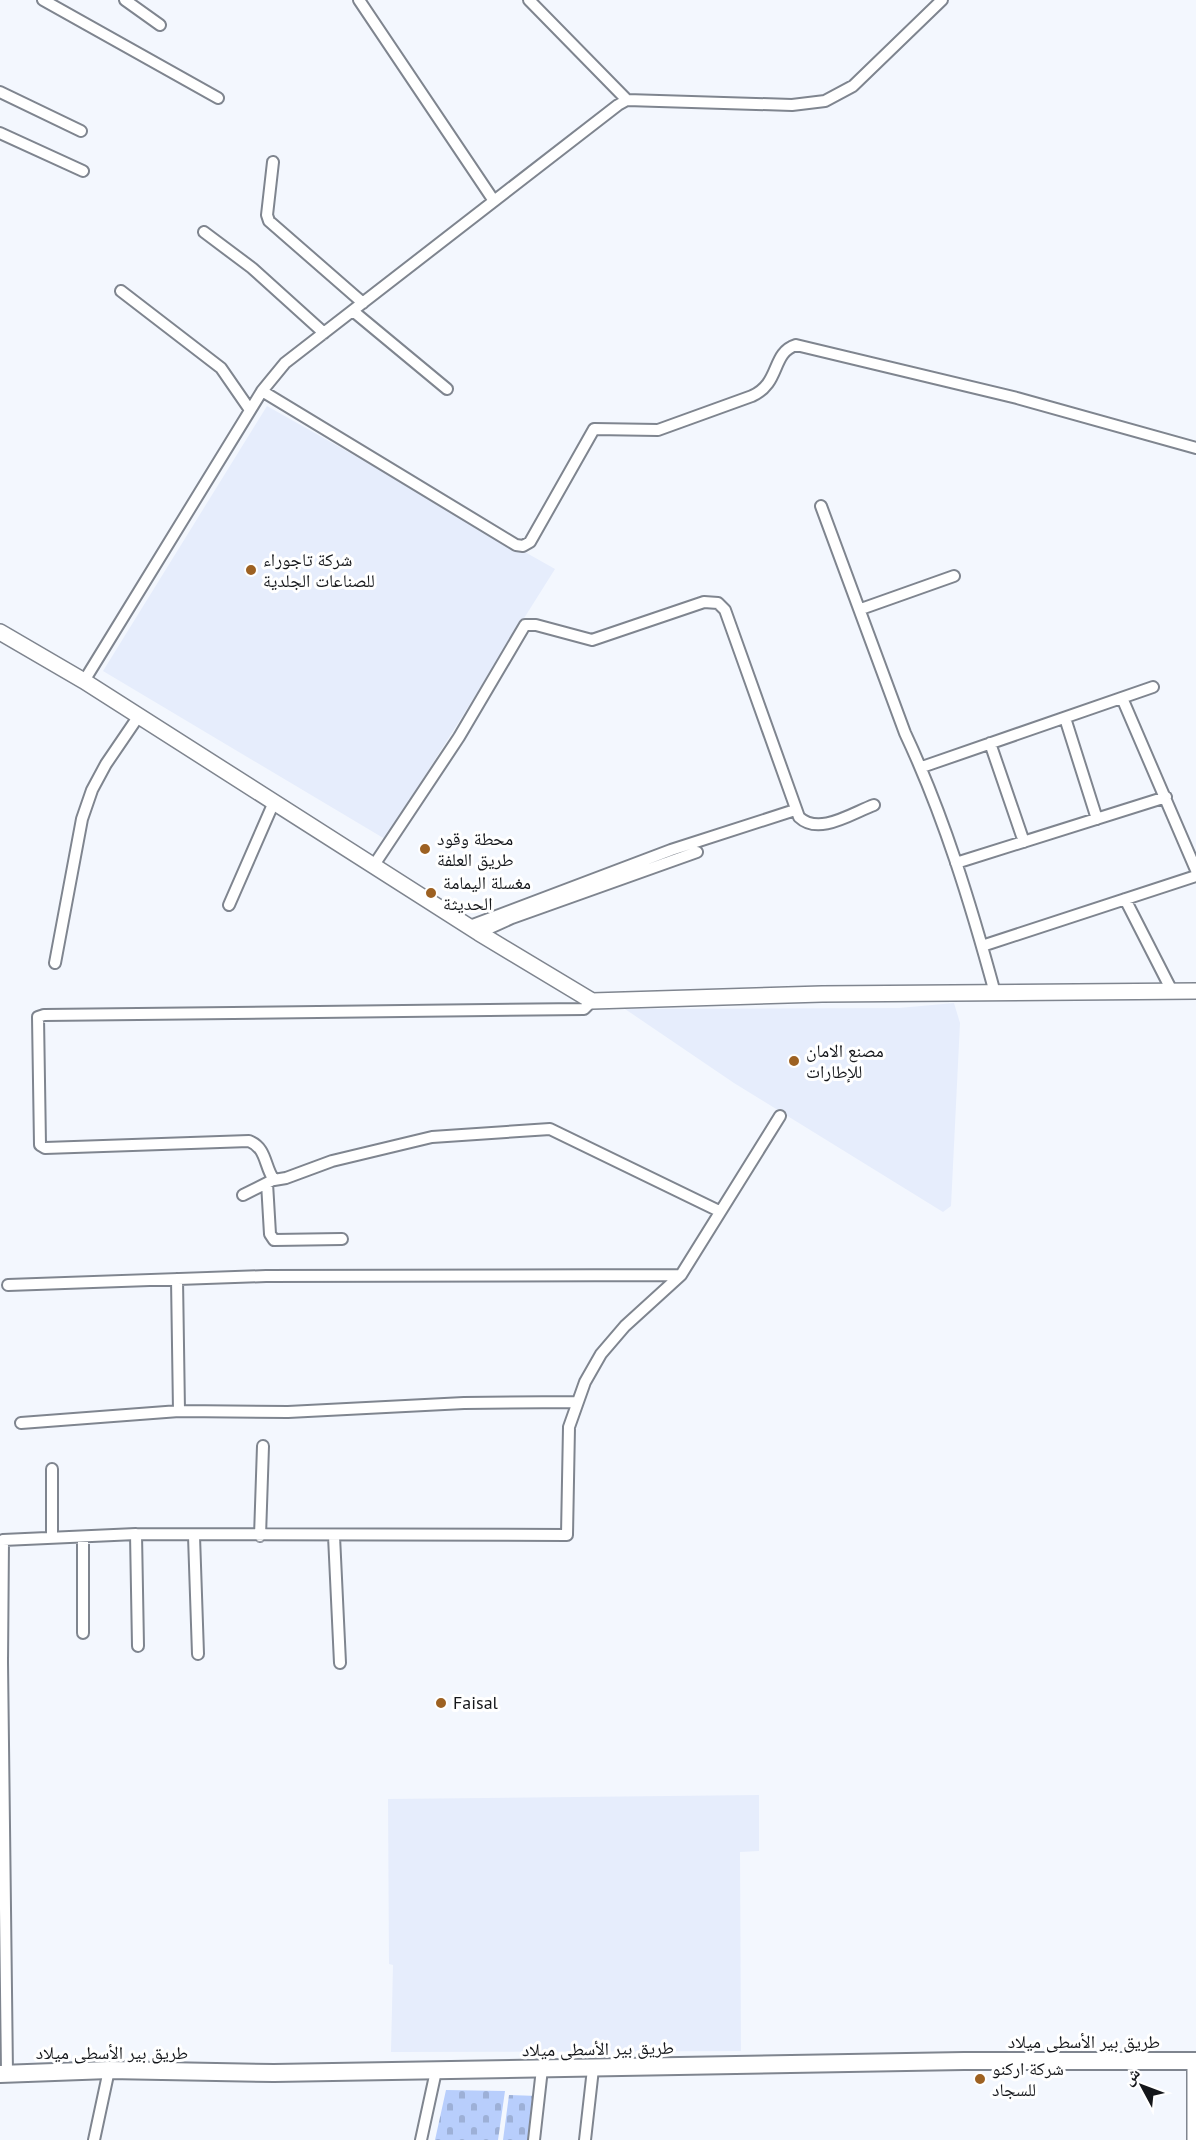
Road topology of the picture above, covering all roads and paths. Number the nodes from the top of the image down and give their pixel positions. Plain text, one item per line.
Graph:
1 (43, 0) edge
2 (125, 0) edge
3 (359, 0) edge
4 (529, 0) edge
5 (942, 0) edge
6 (160, 25) dead end
7 (0, 92) edge
8 (218, 98) dead end
9 (627, 100) junction
10 (81, 131) dead end
11 (0, 133) edge
12 (273, 162) dead end
13 (83, 171) dead end
14 (494, 201) junction
15 (204, 232) dead end
16 (121, 291) dead end
17 (363, 303) junction
18 (353, 311) junction
19 (324, 333) junction
20 (447, 388) dead end
21 (262, 391) junction
22 (250, 410) junction
23 (1196, 448) edge
24 (821, 506) dead end
25 (954, 576) dead end
26 (861, 609) junction
27 (0, 632) edge
28 (84, 681) junction
29 (1153, 687) dead end
30 (1122, 698) junction
31 (138, 717) junction
32 (1065, 718) junction
33 (990, 744) junction
34 (922, 767) junction
35 (1166, 797) junction
36 (274, 802) junction
37 (874, 804) dead end
38 (795, 810) junction
39 (1097, 819) junction
40 (1024, 842) junction
41 (697, 852) dead end
42 (956, 863) junction
43 (375, 865) junction
44 (1196, 870) edge
45 (1196, 876) edge
46 (1125, 899) junction
47 (229, 905) dead end
48 (474, 929) junction
49 (982, 946) junction
50 (55, 963) dead end
51 (1196, 991) edge
52 (1172, 992) junction
53 (995, 993) junction
54 (592, 1000) junction
55 (780, 1116) dead end
56 (271, 1181) junction
57 (243, 1195) dead end
58 (719, 1211) junction
59 (342, 1239) dead end
60 (681, 1275) junction
61 (177, 1279) junction
62 (8, 1285) dead end
63 (577, 1402) junction
64 (179, 1411) junction
65 (21, 1423) dead end
66 (263, 1446) dead end
67 (52, 1469) dead end
68 (136, 1534) junction
69 (52, 1536) junction
70 (194, 1536) junction
71 (260, 1536) junction
72 (334, 1536) junction
73 (83, 1538) junction
74 (1, 1568) edge
75 (83, 1633) dead end
76 (138, 1646) dead end
77 (198, 1654) dead end
78 (1, 1662) edge
79 (340, 1663) dead end
80 (1195, 2061) edge
81 (593, 2068) junction
82 (542, 2069) junction
83 (109, 2070) junction
84 (436, 2071) junction
85 (3, 2074) edge
86 (94, 2140) edge
87 (421, 2140) edge
88 (534, 2140) edge
89 (585, 2140) edge
90 (1195, 2140) edge

1 - 8 street
2 - 6 street
3 - 14 street
4 - 9 street
5 - 9 street
7 - 10 street
9 - 14 street
11 - 13 street
12 - 17 street
14 - 17 street
15 - 19 street
16 - 22 street
17 - 18 street
18 - 19 street
18 - 20 street
19 - 21 street
21 - 22 street
21 - 23 street
22 - 28 street
24 - 26 street
25 - 26 street
26 - 34 street
27 - 28 street
28 - 31 street
29 - 30 street
30 - 32 street
30 - 35 street
31 - 36 street
31 - 50 street
32 - 33 street
32 - 39 street
33 - 34 street
33 - 40 street
34 - 42 street
35 - 39 street
35 - 44 street
36 - 43 street
36 - 47 street
37 - 38 street
38 - 43 street
38 - 48 street
39 - 40 street
40 - 42 street
41 - 48 street
42 - 49 street
43 - 48 street
45 - 46 street
46 - 49 street
46 - 52 street
48 - 54 street
49 - 53 street
51 - 52 street
52 - 53 street
53 - 54 street
54 - 56 street
55 - 58 street
56 - 57 street
56 - 58 street
56 - 59 street
58 - 60 street
60 - 61 street
60 - 63 street
61 - 62 street
61 - 64 street
63 - 64 street
63 - 72 street
64 - 65 street
66 - 71 street
67 - 69 street
68 - 70 street
68 - 73 street
68 - 76 street
69 - 73 street
69 - 74 street
70 - 71 street
70 - 77 street
71 - 72 street
72 - 79 street
73 - 75 street
74 - 78 street
78 - 85 street
80 - 81 main road, طريق بير الأسطى ميلاد
80 - 90 street
81 - 82 main road, طريق بير الأسطى ميلاد
81 - 89 street
82 - 84 main road, طريق بير الأسطى ميلاد
82 - 88 street
83 - 84 main road, طريق بير الأسطى ميلاد
83 - 85 main road, طريق بير الأسطى ميلاد
83 - 86 street
84 - 87 street

